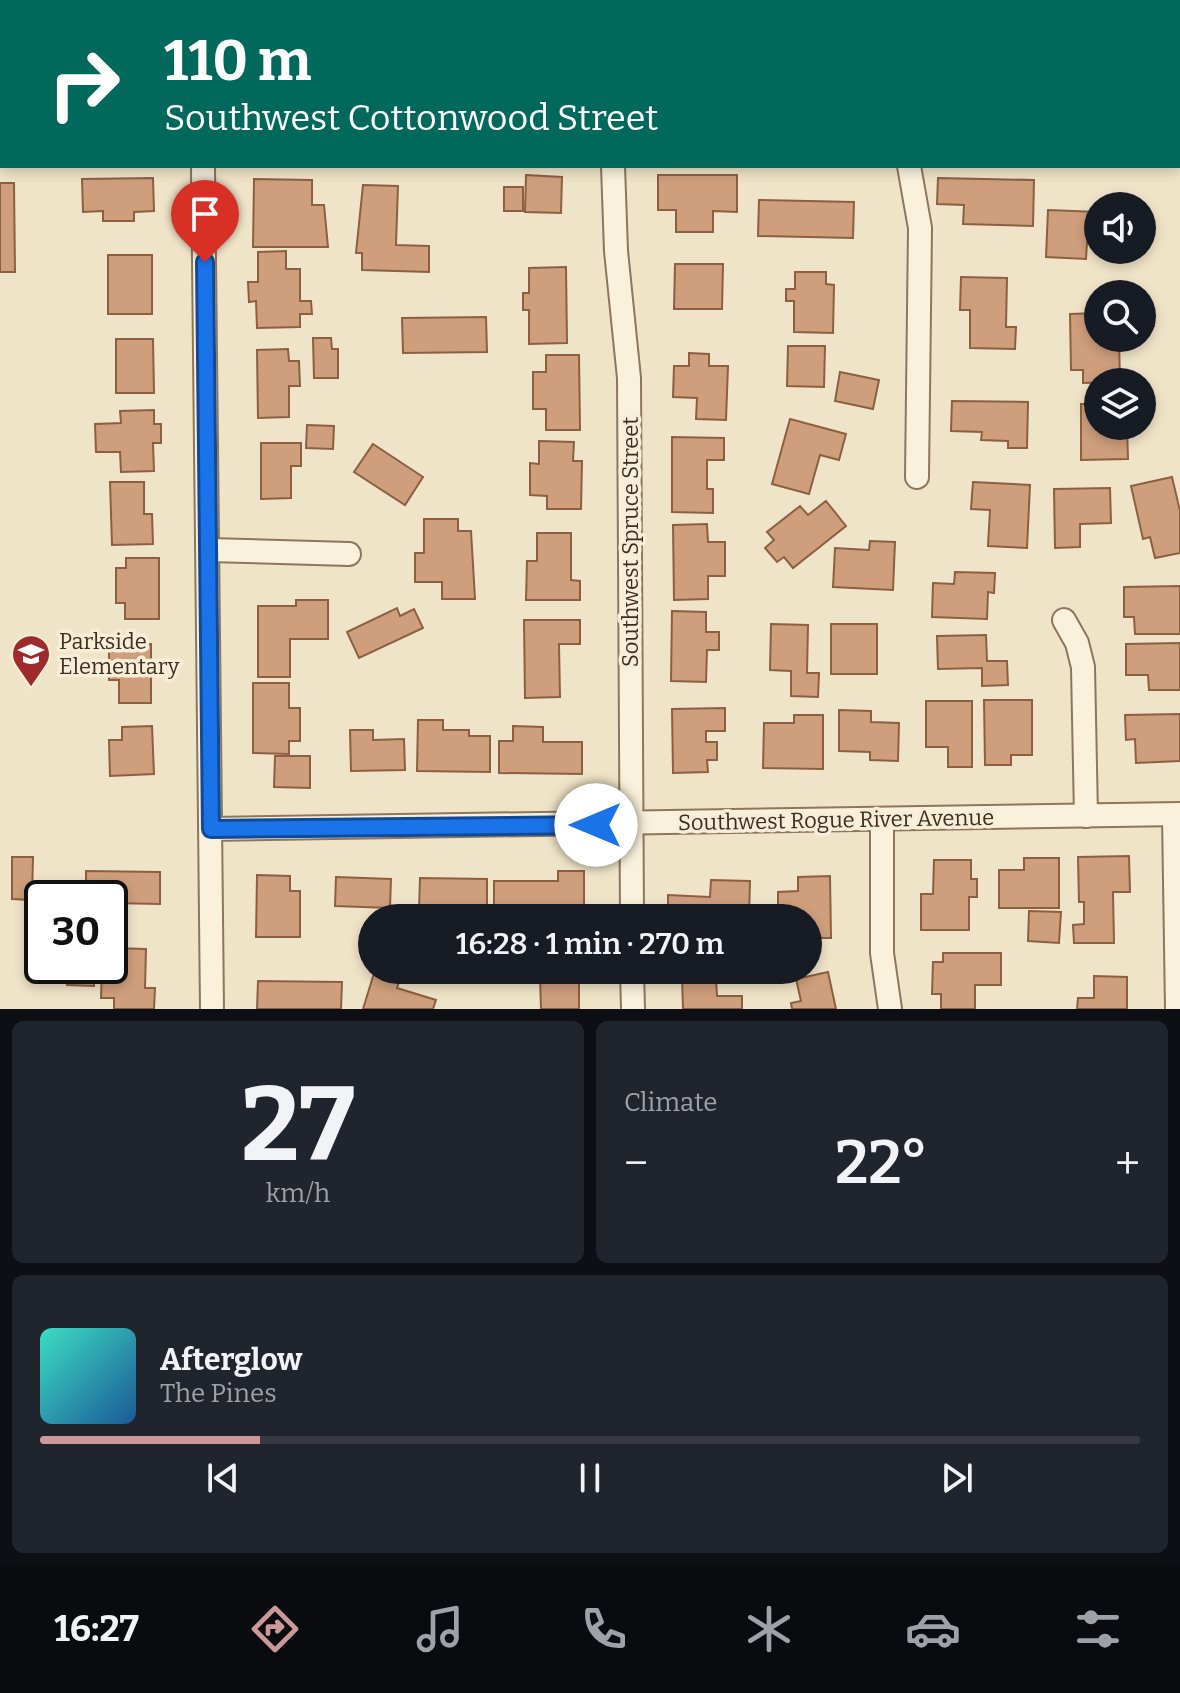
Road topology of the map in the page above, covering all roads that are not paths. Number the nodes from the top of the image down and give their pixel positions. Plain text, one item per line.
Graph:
1 (203, 168) edge
2 (613, 168) edge
3 (909, 168) edge
4 (917, 477) dead end
5 (209, 550) junction
6 (349, 554) dead end
7 (1064, 620) dead end
8 (1177, 814) edge
9 (1086, 816) junction
10 (882, 819) junction
11 (632, 824) junction
12 (211, 829) junction
13 (632, 904) edge
14 (632, 984) edge
15 (212, 1009) edge
16 (633, 1009) edge
17 (890, 1009) edge
18 (1177, 1009) edge

1 - 5 street
2 - 11 street, Southwest Spruce Street
3 - 4 street
5 - 6 street
5 - 12 street
7 - 9 street
8 - 9 street, Southwest Rogue River Avenue
8 - 18 street
9 - 10 street, Southwest Rogue River Avenue
10 - 11 street, Southwest Rogue River Avenue
10 - 17 street
11 - 12 street, Southwest Rogue River Avenue
11 - 13 street, Southwest Spruce Street
12 - 15 street
14 - 16 street

